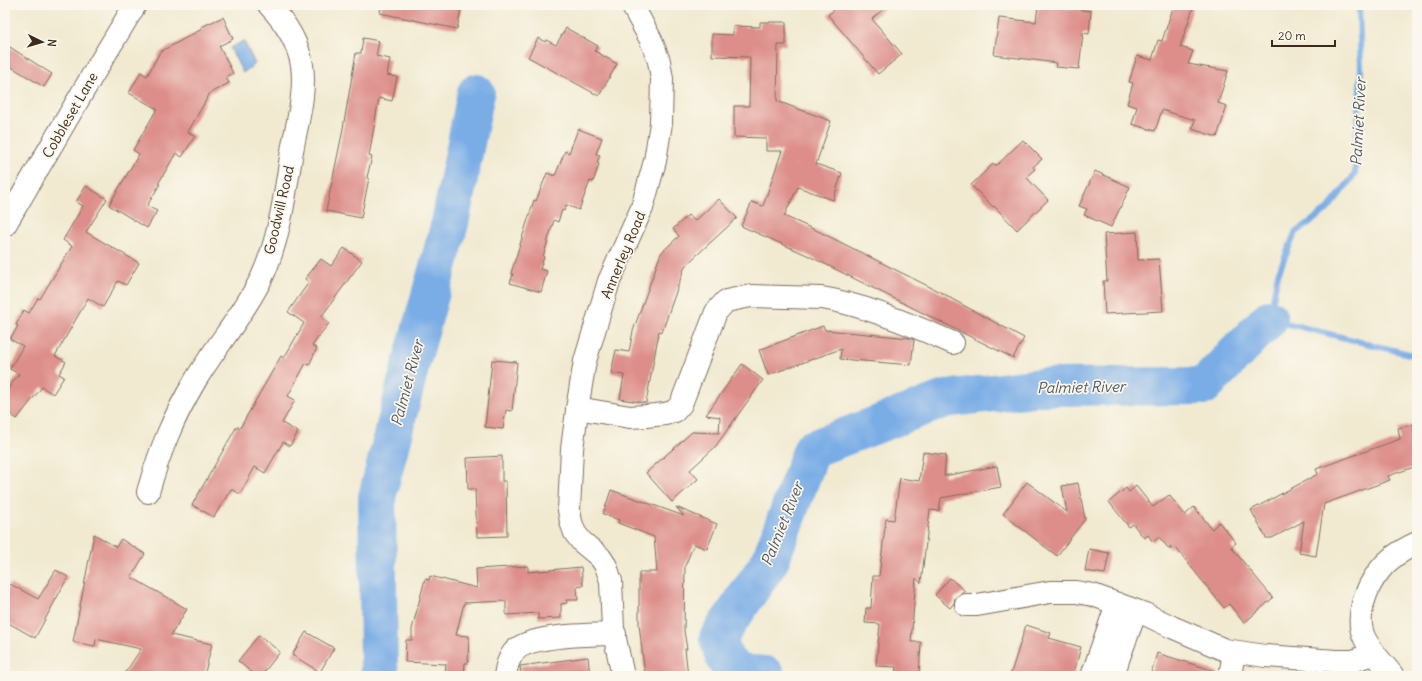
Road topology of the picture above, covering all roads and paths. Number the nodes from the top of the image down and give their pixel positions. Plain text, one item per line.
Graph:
1 (135, 5) edge
2 (269, 5) edge
3 (632, 5) edge
4 (5, 225) edge
5 (953, 343) dead end
6 (577, 408) junction
7 (148, 492) dead end
8 (1417, 543) edge
9 (966, 605) dead end
10 (1126, 608) junction
11 (615, 634) junction
12 (1234, 652) junction
13 (1374, 653) junction
14 (1335, 669) edge
15 (505, 676) edge
16 (623, 676) edge
17 (1092, 676) edge
18 (1113, 676) edge
19 (1230, 676) edge
20 (1394, 676) edge

1 - 4 street, Cobbleset Lane
2 - 7 street, Goodwill Road
3 - 6 street, Annerley Road
5 - 6 street
6 - 11 street, Annerley Road
8 - 13 street
9 - 10 street
10 - 12 street
10 - 17 street
10 - 18 street
11 - 15 street
11 - 16 street, Annerley Road
12 - 14 street
12 - 19 street
13 - 14 street
13 - 20 street

